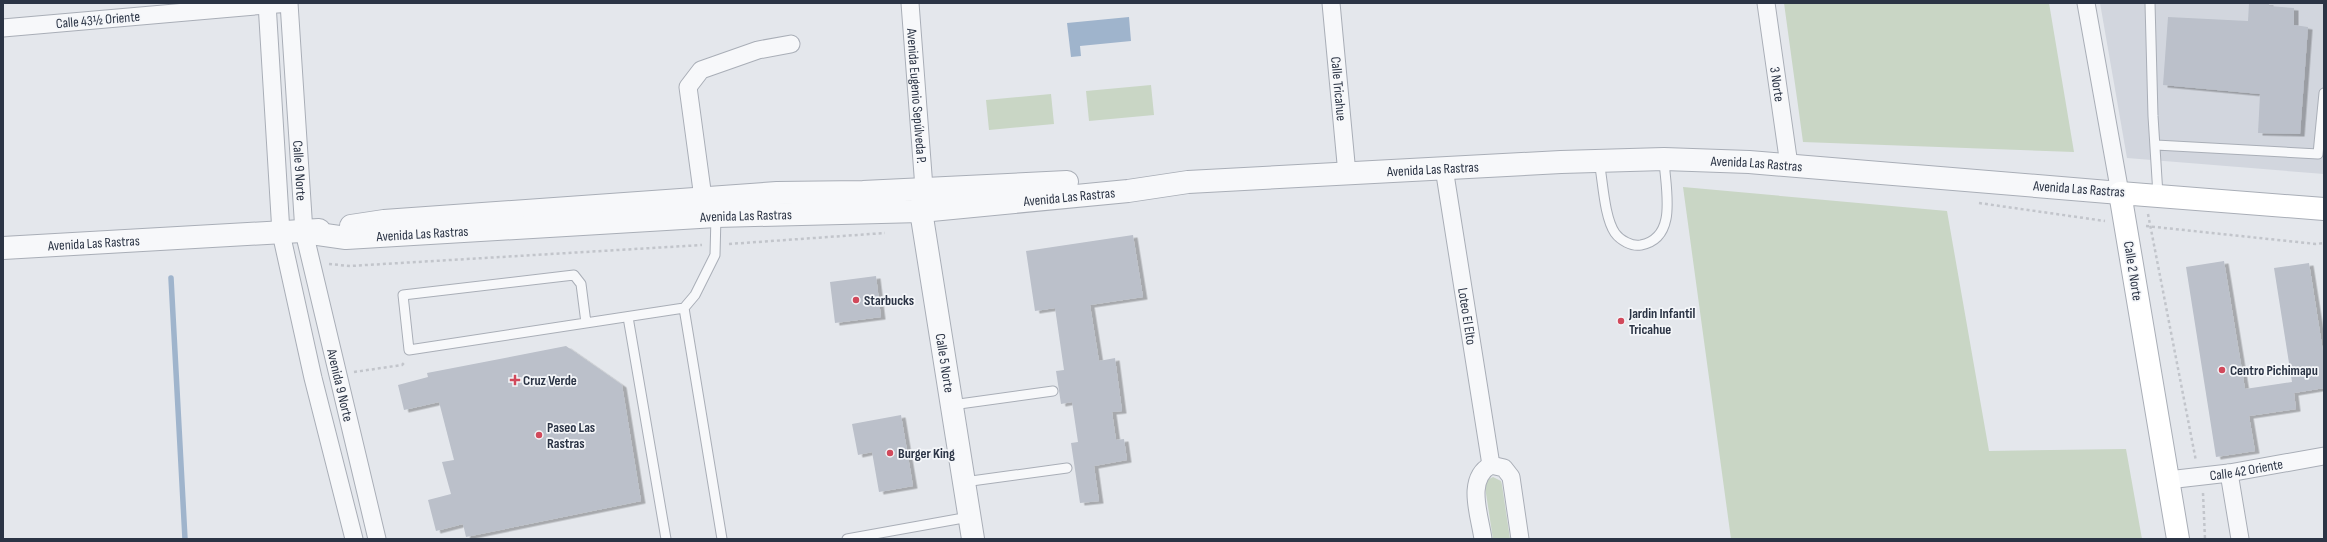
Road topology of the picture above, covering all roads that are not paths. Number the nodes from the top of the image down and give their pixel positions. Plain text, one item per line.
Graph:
1 (289, 3) edge
2 (910, 3) edge
3 (1331, 3) edge
4 (1766, 3) edge
5 (2086, 3) edge
6 (2150, 3) edge
7 (267, 4) edge
8 (3, 28) edge
9 (791, 44) dead end
10 (2324, 93) edge
11 (296, 109) junction
12 (274, 110) junction
13 (2156, 145) junction
14 (1664, 159) junction
15 (1599, 160) junction
16 (1789, 165) junction
17 (1444, 168) junction
18 (1347, 174) junction
19 (1188, 182) junction
20 (924, 188) junction
21 (2120, 193) junction
22 (2151, 195) junction
23 (703, 198) junction
24 (2324, 209) edge
25 (920, 211) junction
26 (716, 216) junction
27 (304, 232) junction
28 (281, 233) junction
29 (3, 248) edge
30 (684, 308) junction
31 (628, 317) junction
32 (586, 323) junction
33 (336, 374) junction
34 (313, 378) junction
35 (1053, 391) dead end
36 (952, 405) junction
37 (2324, 456) edge
38 (1491, 465) junction
39 (1067, 468) dead end
40 (2229, 473) junction
41 (2168, 480) junction
42 (964, 482) junction
43 (368, 503) junction
44 (346, 510) junction
45 (969, 517) junction
46 (354, 539) edge
47 (377, 539) edge
48 (666, 539) edge
49 (722, 539) edge
50 (847, 539) edge
51 (972, 539) edge
52 (1483, 539) edge
53 (1520, 539) edge
54 (2178, 539) edge
55 (2240, 539) edge

1 - 7 street, Calle 43½ Oriente
1 - 11 street, Calle 9 Norte
2 - 20 street, Avenida Eugenio Sepúlveda P.
3 - 18 street, Calle Tricahue
4 - 16 street, 3 Norte
5 - 21 street, Calle 2 Norte
6 - 13 lane
7 - 8 street, Calle 43½ Oriente
7 - 12 street, Calle 9 Norte
9 - 23 street
10 - 13 lane
11 - 12 street
11 - 27 street, Calle 9 Norte
12 - 28 street, Calle 9 Norte
13 - 22 lane
14 - 15 street, Avenida Las Rastras
14 - 15 lane
14 - 16 street, Avenida Las Rastras
15 - 17 street, Avenida Las Rastras
16 - 21 street, Avenida Las Rastras
17 - 18 street, Avenida Las Rastras
17 - 38 street, Loteo El Elto
18 - 19 street, Avenida Las Rastras
19 - 20 street, Avenida Las Rastras
19 - 25 street, Avenida Las Rastras
20 - 23 street, Avenida Las Rastras
20 - 25 street, Calle 5 Norte
21 - 22 main road, Avenida Las Rastras
21 - 41 main road, Calle 2 Norte
22 - 24 main road, Avenida Las Rastras
23 - 27 street, Avenida Las Rastras
25 - 26 street, Avenida Las Rastras
25 - 36 street, Calle 5 Norte
26 - 27 street, Avenida Las Rastras
26 - 30 lane
27 - 28 street, Avenida Las Rastras
27 - 33 street, Avenida 9 Norte
28 - 29 street, Avenida Las Rastras
28 - 34 street, Avenida 9 Norte
30 - 31 lane
30 - 49 lane
31 - 32 lane
31 - 48 lane
32 - 32 lane
33 - 34 street
33 - 43 street, Avenida 9 Norte
34 - 44 street, Avenida 9 Norte
35 - 36 lane
36 - 42 street, Calle 5 Norte
37 - 40 street, Calle 42 Oriente
38 - 52 street
38 - 53 street
39 - 42 lane
40 - 41 street, Calle 42 Oriente
40 - 55 street
41 - 54 main road, Calle 2 Norte
42 - 45 street, Calle 5 Norte
43 - 44 street
43 - 47 street, Avenida 9 Norte
44 - 46 street, Avenida 9 Norte
45 - 50 lane
45 - 51 street, Calle 5 Norte

